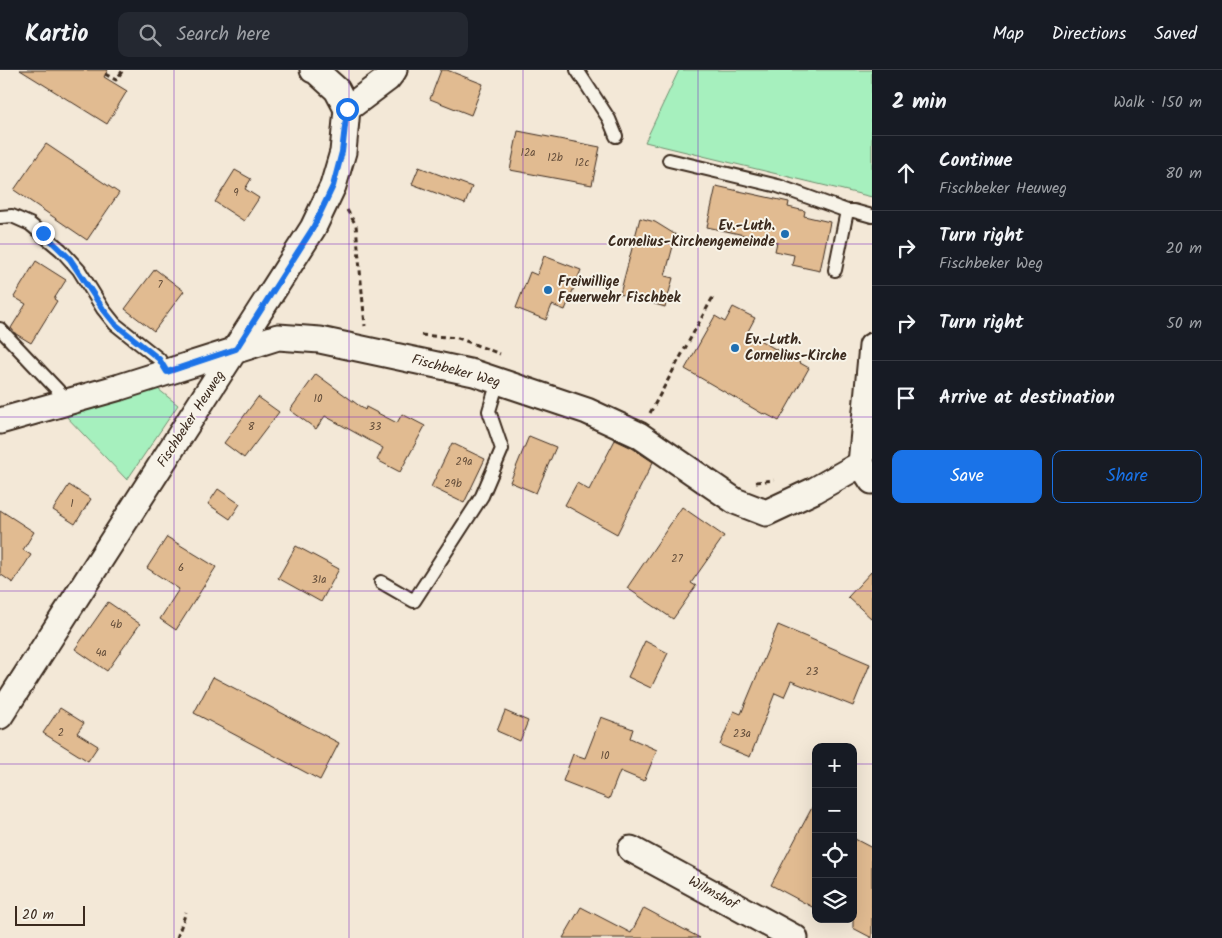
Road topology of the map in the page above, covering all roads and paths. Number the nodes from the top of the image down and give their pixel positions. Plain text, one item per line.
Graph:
1 (123, 70) edge
2 (312, 70) edge
3 (394, 70) edge
4 (577, 70) edge
5 (105, 74) dead end
6 (347, 109) junction
7 (616, 136) dead end
8 (669, 160) dead end
9 (333, 186) junction
10 (847, 211) junction
11 (872, 216) edge
12 (0, 217) edge
13 (834, 270) dead end
14 (714, 295) dead end
15 (0, 329) edge
16 (366, 333) dead end
17 (872, 346) edge
18 (236, 349) junction
19 (167, 372) junction
20 (498, 381) junction
21 (69, 402) junction
22 (0, 421) edge
23 (639, 435) junction
24 (866, 473) edge
25 (381, 582) dead end
26 (0, 716) edge
27 (631, 849) dead end
28 (186, 912) dead end
29 (177, 938) edge
30 (795, 938) edge

1 - 5 path
2 - 6 street
3 - 6 street
4 - 7 lane
6 - 9 street, Fischbeker Heuweg
8 - 10 lane
9 - 16 path
9 - 18 street, Fischbeker Heuweg
10 - 11 lane
10 - 13 lane
12 - 19 lane
14 - 23 path
15 - 21 lane
17 - 24 street
18 - 19 street, Fischbeker Weg
18 - 20 street, Fischbeker Weg
18 - 26 street, Fischbeker Heuweg
19 - 21 street, Fischbeker Weg
20 - 23 street, Fischbeker Weg
20 - 25 lane
21 - 22 street, Fischbeker Weg
23 - 24 street, Fischbeker Weg
27 - 30 street, Wilmshof
28 - 29 path

